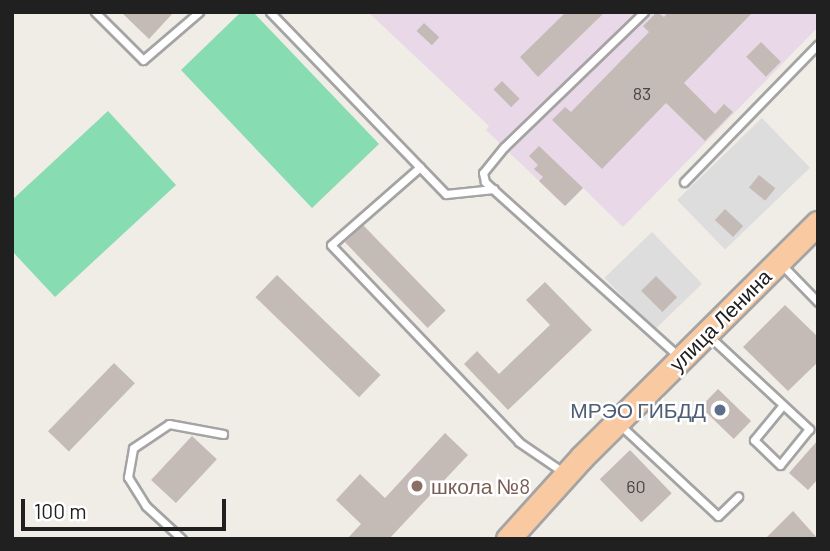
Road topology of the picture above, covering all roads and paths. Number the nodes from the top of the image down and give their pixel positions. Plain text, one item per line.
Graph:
1 (95, 12) edge
2 (199, 12) edge
3 (271, 12) edge
4 (644, 12) edge
5 (818, 44) edge
6 (420, 167) junction
7 (684, 182) dead end
8 (494, 190) junction
9 (818, 223) edge
10 (778, 261) junction
11 (818, 302) edge
12 (706, 334) junction
13 (681, 359) junction
14 (783, 405) junction
15 (618, 424) junction
16 (223, 434) dead end
17 (567, 474) junction
18 (738, 497) dead end
19 (182, 539) edge
20 (508, 539) edge

1 - 2 lane
3 - 6 lane
4 - 8 lane
5 - 7 lane
6 - 8 lane
6 - 17 lane
8 - 13 lane
9 - 10 main road, улица Ленина
10 - 11 lane
10 - 12 main road, улица Ленина
12 - 13 main road, улица Ленина
12 - 14 lane
13 - 15 main road, улица Ленина
14 - 14 lane
15 - 17 main road, улица Ленина
15 - 18 lane
16 - 19 lane
17 - 20 main road, улица Ленина

